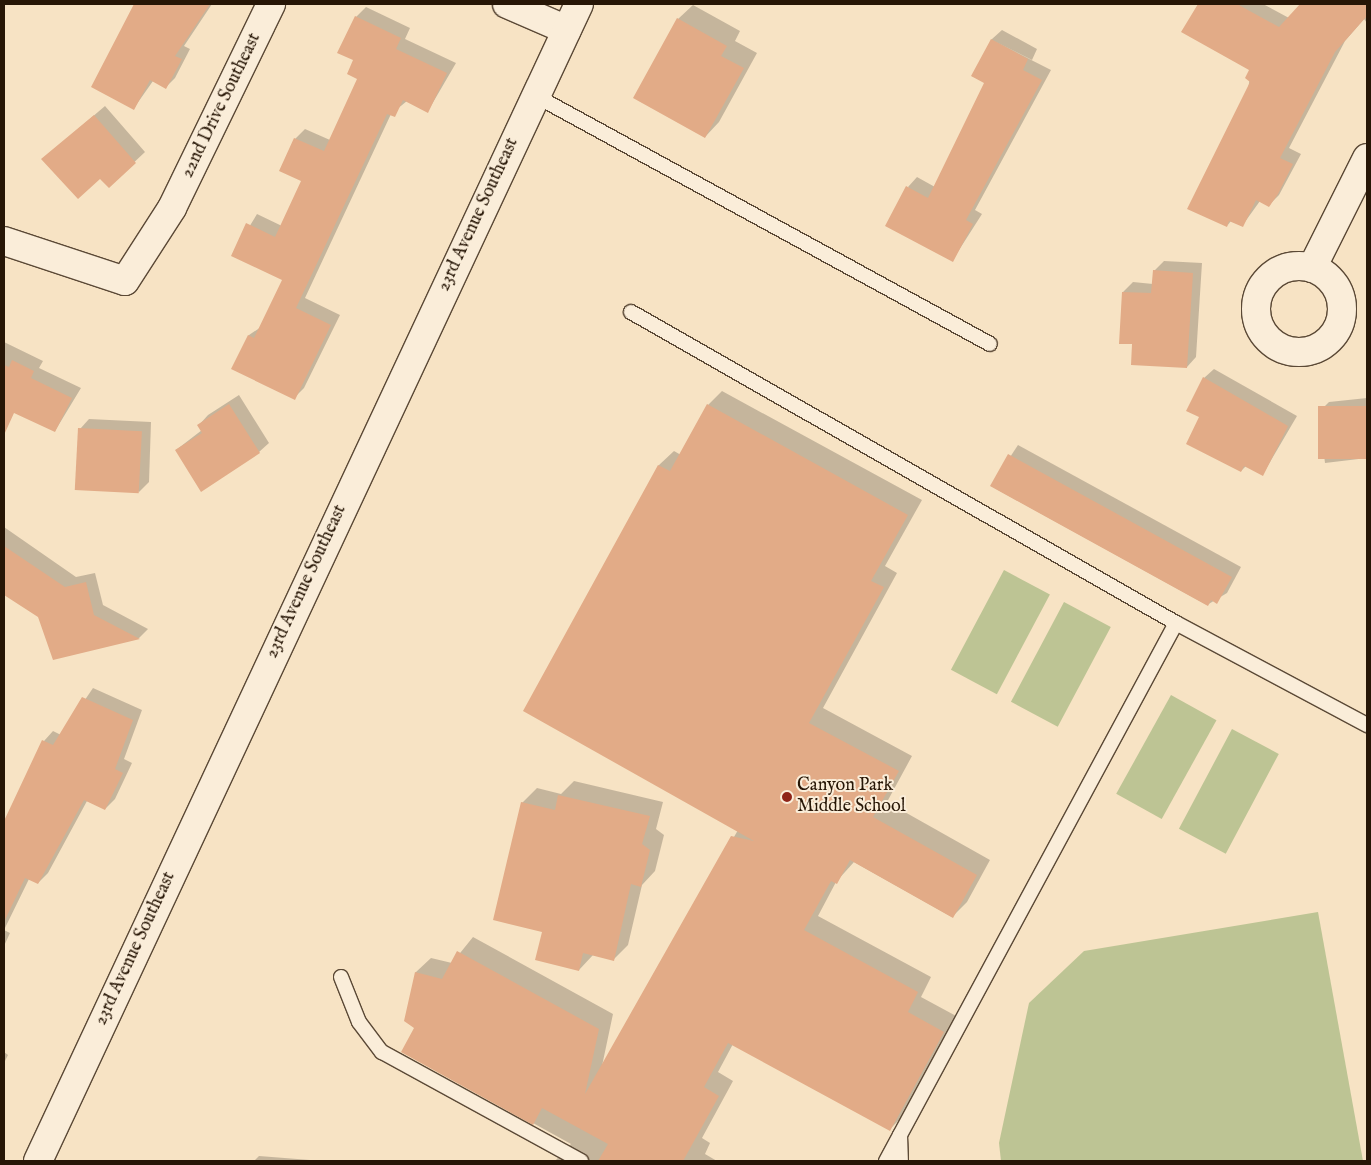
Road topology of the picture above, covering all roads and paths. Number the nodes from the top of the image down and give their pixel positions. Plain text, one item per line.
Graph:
1 (271, 4) edge
2 (507, 4) edge
3 (579, 4) edge
4 (567, 30) junction
5 (536, 96) junction
6 (1367, 158) edge
7 (4, 241) edge
8 (1312, 268) dead end
9 (631, 312) dead end
10 (990, 344) dead end
11 (1176, 623) junction
12 (1367, 725) edge
13 (341, 977) dead end
14 (900, 1134) junction
15 (38, 1161) edge
16 (581, 1161) edge
17 (886, 1161) edge
18 (901, 1161) edge

1 - 7 street, 22nd Drive Southeast
2 - 4 street
3 - 4 street, 23rd Avenue Southeast
4 - 5 street, 23rd Avenue Southeast
5 - 10 lane
5 - 15 street, 23rd Avenue Southeast
6 - 8 street
9 - 11 lane
11 - 12 lane
11 - 14 lane
13 - 16 lane
14 - 17 lane
14 - 18 lane

